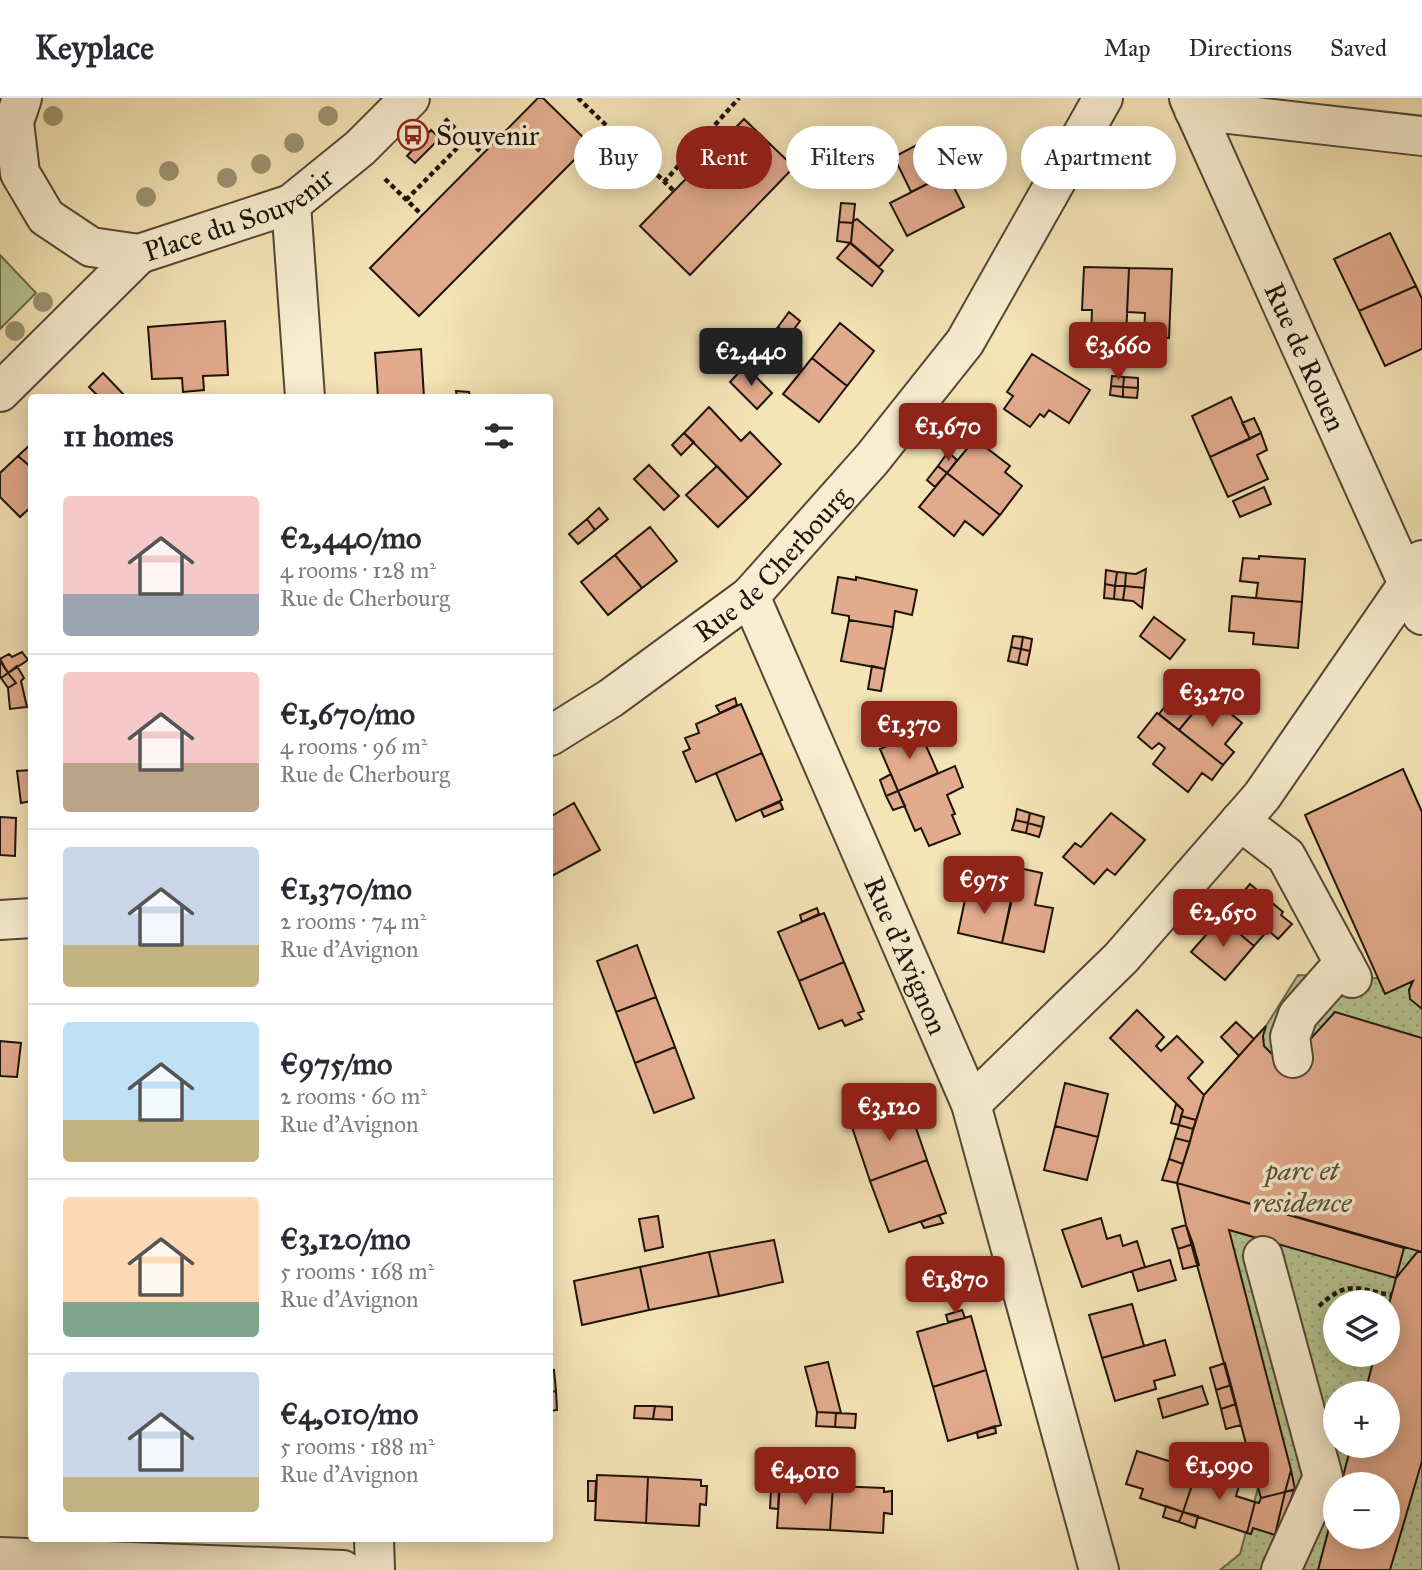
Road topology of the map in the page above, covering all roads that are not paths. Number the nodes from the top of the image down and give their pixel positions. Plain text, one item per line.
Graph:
1 (1103, 98) edge
2 (1192, 104) edge
3 (423, 105) edge
4 (12, 118) edge
5 (1422, 136) edge
6 (291, 204) junction
7 (139, 254) junction
8 (0, 392) edge
9 (305, 394) edge
10 (1417, 586) edge
11 (750, 596) junction
12 (553, 734) edge
13 (1240, 821) junction
14 (28, 918) edge
15 (0, 920) edge
16 (1293, 1058) dead end
17 (971, 1104) junction
18 (1263, 1256) dead end
19 (373, 1542) edge
20 (0, 1557) edge
21 (344, 1570) edge
22 (375, 1570) edge
23 (1099, 1570) edge
24 (1281, 1570) edge

1 - 11 street, Rue de Cherbourg
2 - 5 street
2 - 10 street, Rue de Rouen
3 - 6 street, Place du Souvenir
4 - 7 street, Place du Souvenir
6 - 7 street, Place du Souvenir
6 - 9 street
7 - 8 street
10 - 13 street
11 - 12 street, Rue de Cherbourg
11 - 17 street, Rue d'Avignon
13 - 16 street
13 - 17 street
14 - 15 street
17 - 23 street, Rue d'Avignon
18 - 24 street
19 - 22 street
20 - 21 street

